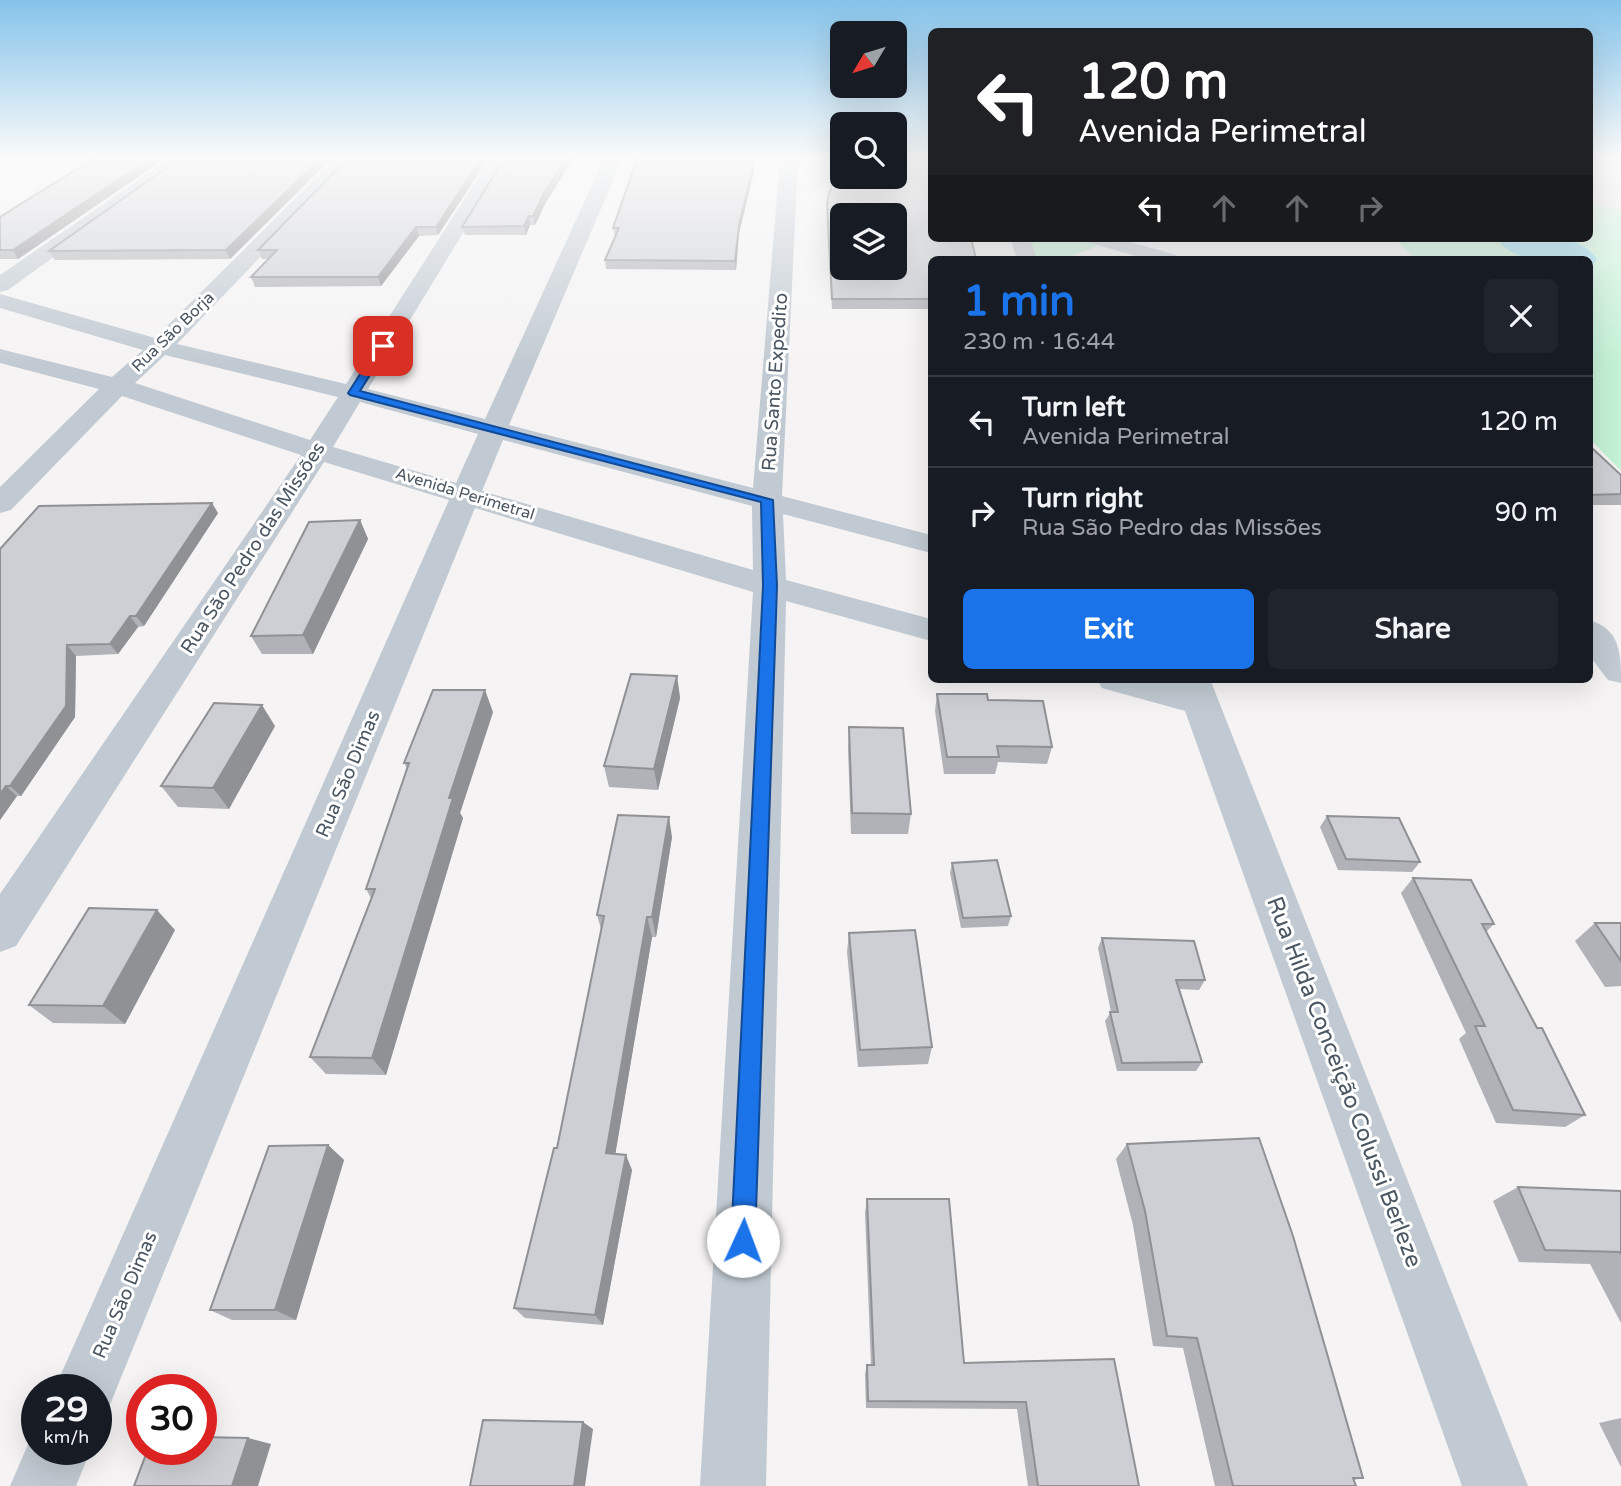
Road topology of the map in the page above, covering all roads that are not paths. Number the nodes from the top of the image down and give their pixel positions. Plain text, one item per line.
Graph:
1 (81, 228) edge
2 (277, 228) edge
3 (456, 228) edge
4 (582, 228) edge
5 (785, 228) edge
6 (1108, 242) edge
7 (1136, 250) junction
8 (1103, 256) edge
9 (1158, 256) edge
10 (0, 285) edge
11 (0, 301) edge
12 (160, 347) junction
13 (0, 356) edge
14 (117, 386) junction
15 (354, 393) junction
16 (494, 429) junction
17 (317, 451) junction
18 (467, 495) junction
19 (767, 500) junction
20 (0, 504) edge
21 (928, 543) edge
22 (770, 586) junction
23 (928, 629) edge
24 (1593, 636) edge
25 (1621, 671) edge
26 (1145, 683) edge
27 (1197, 690) edge
28 (0, 932) edge
29 (92, 1374) edge
30 (52, 1465) edge
31 (43, 1486) edge
32 (733, 1486) edge
33 (1495, 1486) edge

1 - 10 street
2 - 12 street, Rua São Borja
3 - 15 street, Rua São Pedro das Missões
4 - 16 street, Rua São Dimas
5 - 19 street, Rua Santo Expedito
6 - 7 street
7 - 8 street
7 - 9 street
11 - 12 street
12 - 14 street, Rua São Borja
12 - 15 street
13 - 14 street, Avenida Perimetral
14 - 17 street, Avenida Perimetral
14 - 20 street, Rua São Borja
15 - 16 street
15 - 17 street, Rua São Pedro das Missões
16 - 18 street, Rua São Dimas
16 - 19 street
17 - 18 street, Avenida Perimetral
17 - 28 street, Rua São Pedro das Missões
18 - 22 street, Avenida Perimetral
18 - 29 street, Rua São Dimas
19 - 21 street
19 - 22 street, Rua Santo Expedito
22 - 23 street, Avenida Perimetral
22 - 32 street, Rua Santo Expedito
24 - 25 street
26 - 27 street
27 - 33 street, Rua Hilda Conceição Colussi Berleze
30 - 31 street

